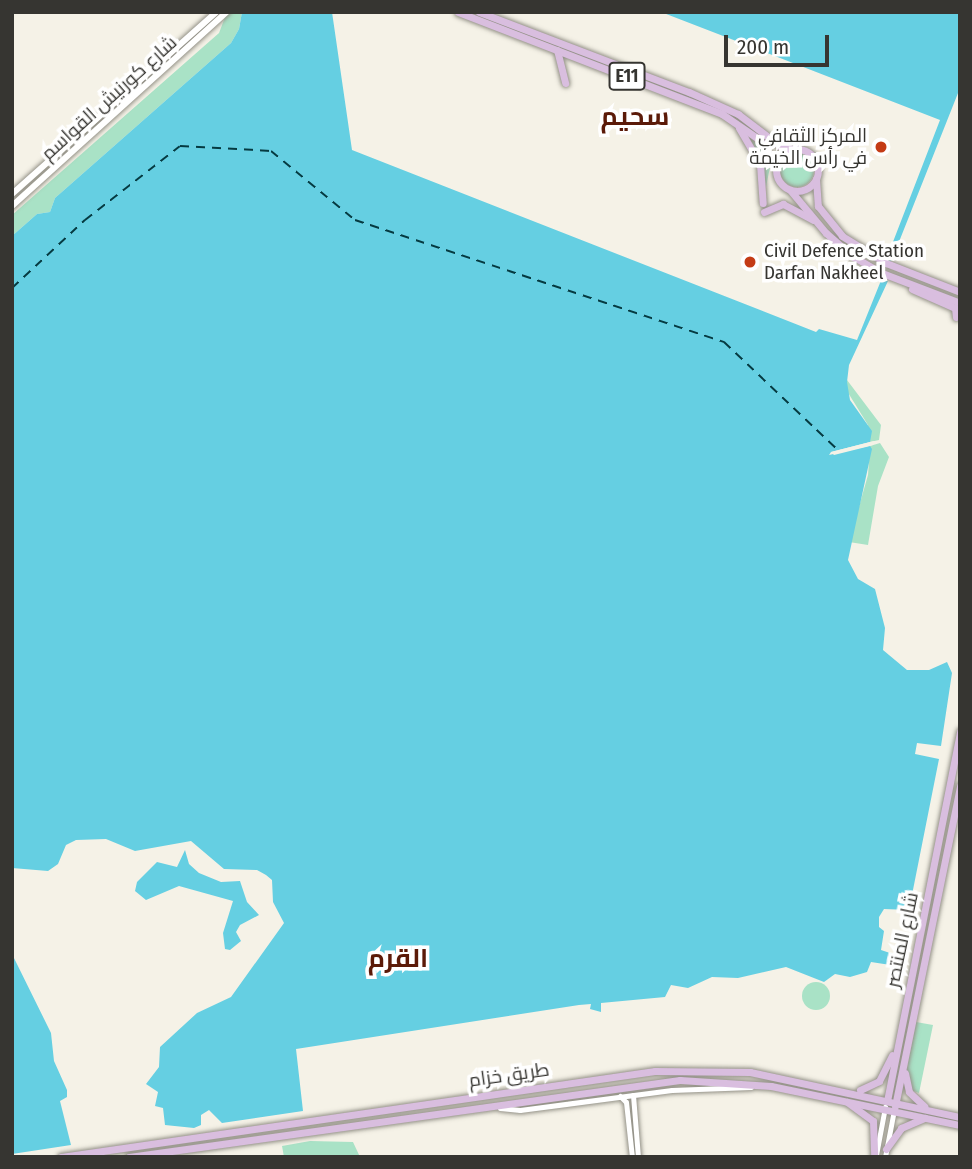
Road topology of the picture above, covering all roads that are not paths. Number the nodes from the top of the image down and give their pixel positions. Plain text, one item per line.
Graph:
1 (216, 12) edge
2 (226, 12) edge
3 (458, 12) edge
4 (480, 12) edge
5 (557, 50) junction
6 (565, 83) dead end
7 (722, 114) junction
8 (793, 149) junction
9 (776, 167) junction
10 (816, 179) junction
11 (790, 190) junction
12 (12, 194) edge
13 (12, 206) edge
14 (816, 222) junction
15 (901, 281) junction
16 (960, 292) edge
17 (960, 301) edge
18 (956, 317) dead end
19 (960, 731) edge
20 (960, 786) edge
21 (900, 1031) junction
22 (905, 1060) junction
23 (752, 1072) junction
24 (726, 1081) junction
25 (771, 1086) junction
26 (845, 1089) junction
27 (635, 1094) junction
28 (620, 1096) junction
29 (840, 1098) junction
30 (886, 1103) junction
31 (488, 1105) junction
32 (895, 1106) junction
33 (927, 1109) junction
34 (960, 1116) edge
35 (928, 1118) junction
36 (960, 1125) edge
37 (886, 1153) edge
38 (61, 1157) edge
39 (129, 1157) edge
40 (635, 1157) edge
41 (875, 1157) edge

1 - 12 main road, شارع كورنيش القواسم
2 - 13 main road, شارع كورنيش القواسم
3 - 5 main road, E11
4 - 8 main road, E11
5 - 6 main road
5 - 7 main road, E11
7 - 9 main road, E11
7 - 14 main road
8 - 9 main road
8 - 10 main road
9 - 11 main road
10 - 11 main road
10 - 16 main road
11 - 14 main road
14 - 15 main road
15 - 17 main road
15 - 18 main road
19 - 21 main road, شارع المنتصر
20 - 22 main road
21 - 26 main road
21 - 30 main road, شارع المنتصر
22 - 32 main road
22 - 33 main road
23 - 24 main road
23 - 26 main road, طريق خزام
23 - 38 main road, طريق خزام
24 - 25 main road, طريق خزام
24 - 31 main road, طريق خزام
25 - 27 street
25 - 29 main road, طريق خزام
26 - 30 main road, طريق خزام
27 - 28 street
27 - 40 street
28 - 31 street
28 - 40 street
29 - 30 main road, طريق خزام
29 - 41 main road
30 - 32 main road, طريق خزام
30 - 41 street, شارع المنتصر
31 - 39 main road, طريق خزام
32 - 33 main road, طريق خزام
32 - 35 main road, طريق خزام
32 - 37 street
33 - 34 main road, طريق خزام
35 - 36 main road, طريق خزام
35 - 37 main road

